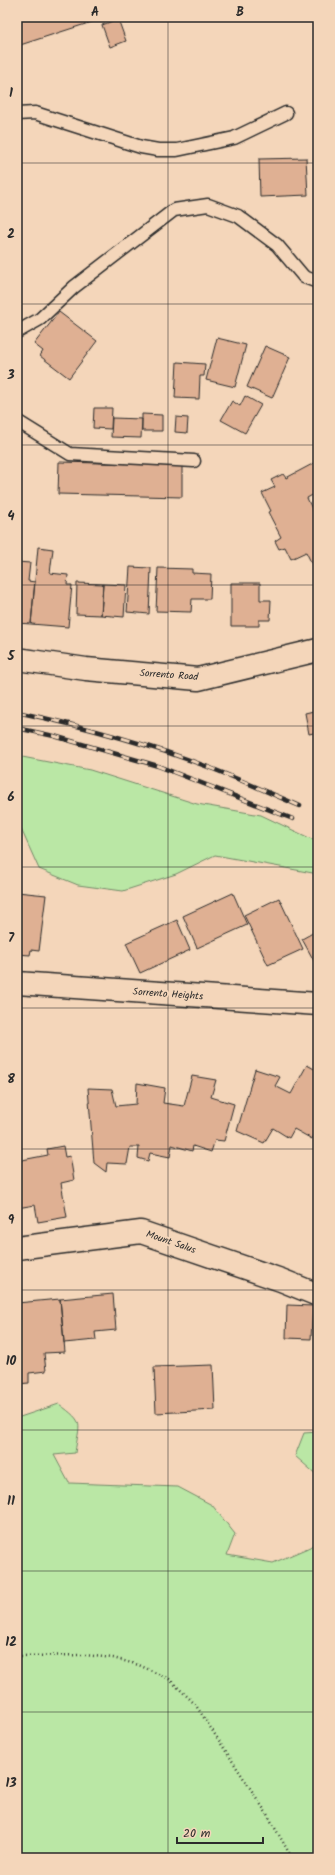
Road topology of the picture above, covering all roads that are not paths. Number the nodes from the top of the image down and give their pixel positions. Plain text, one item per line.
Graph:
1 (286, 113) dead end
2 (17, 114) edge
3 (318, 282) edge
4 (17, 332) edge
5 (17, 421) edge
6 (194, 462) dead end
7 (318, 650) edge
8 (17, 659) edge
9 (17, 983) edge
10 (318, 1004) edge
11 (17, 1248) edge
12 (318, 1295) edge

1 - 2 lane
3 - 4 lane
5 - 6 lane
7 - 8 street, Sorrento Road
9 - 10 street, Sorrento Heights
11 - 12 street, Mount Salus

